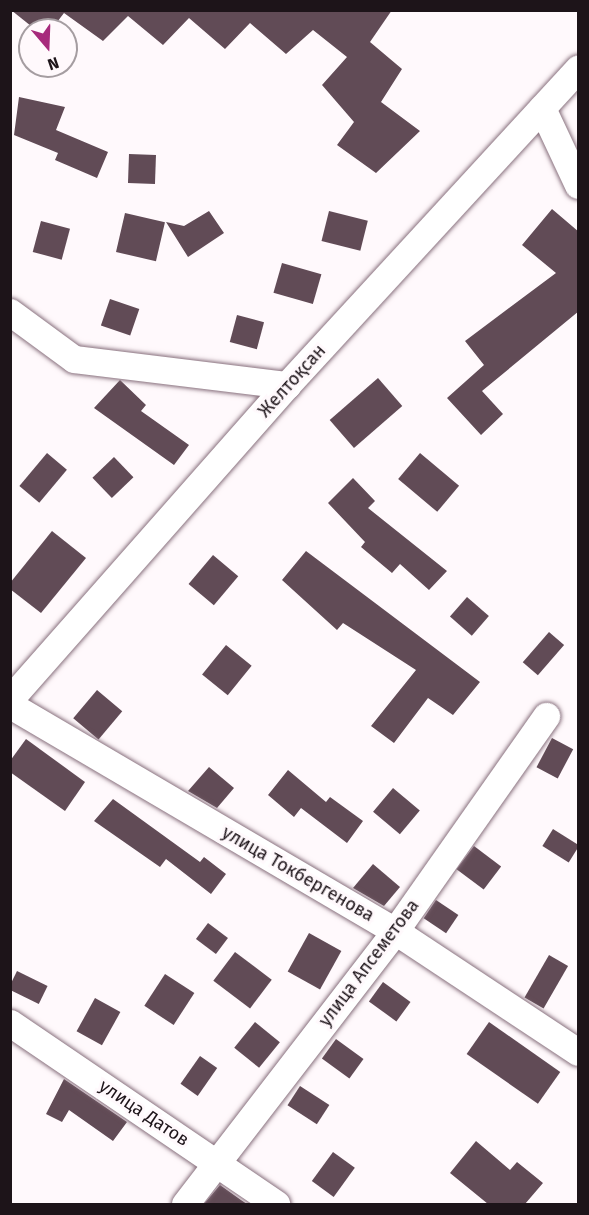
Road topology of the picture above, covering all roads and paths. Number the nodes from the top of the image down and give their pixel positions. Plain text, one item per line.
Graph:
1 (579, 69) edge
2 (542, 108) junction
3 (579, 185) edge
4 (10, 312) edge
5 (287, 385) junction
6 (10, 699) edge
7 (10, 705) edge
8 (546, 716) dead end
9 (395, 931) junction
10 (10, 1023) edge
11 (579, 1052) edge
12 (216, 1162) junction
13 (184, 1204) edge
14 (276, 1204) edge

1 - 2 street, Желтоқсан
2 - 3 street
2 - 5 street, Желтоқсан
4 - 5 street
5 - 6 street, Желтоқсан
7 - 9 street, улица Токбергенова
8 - 9 street, улица Апсеметова
9 - 11 street, улица Токбергенова
9 - 12 street, улица Апсеметова
10 - 12 street, улица Датов
12 - 13 street, улица Апсеметова
12 - 14 street, улица Датов

